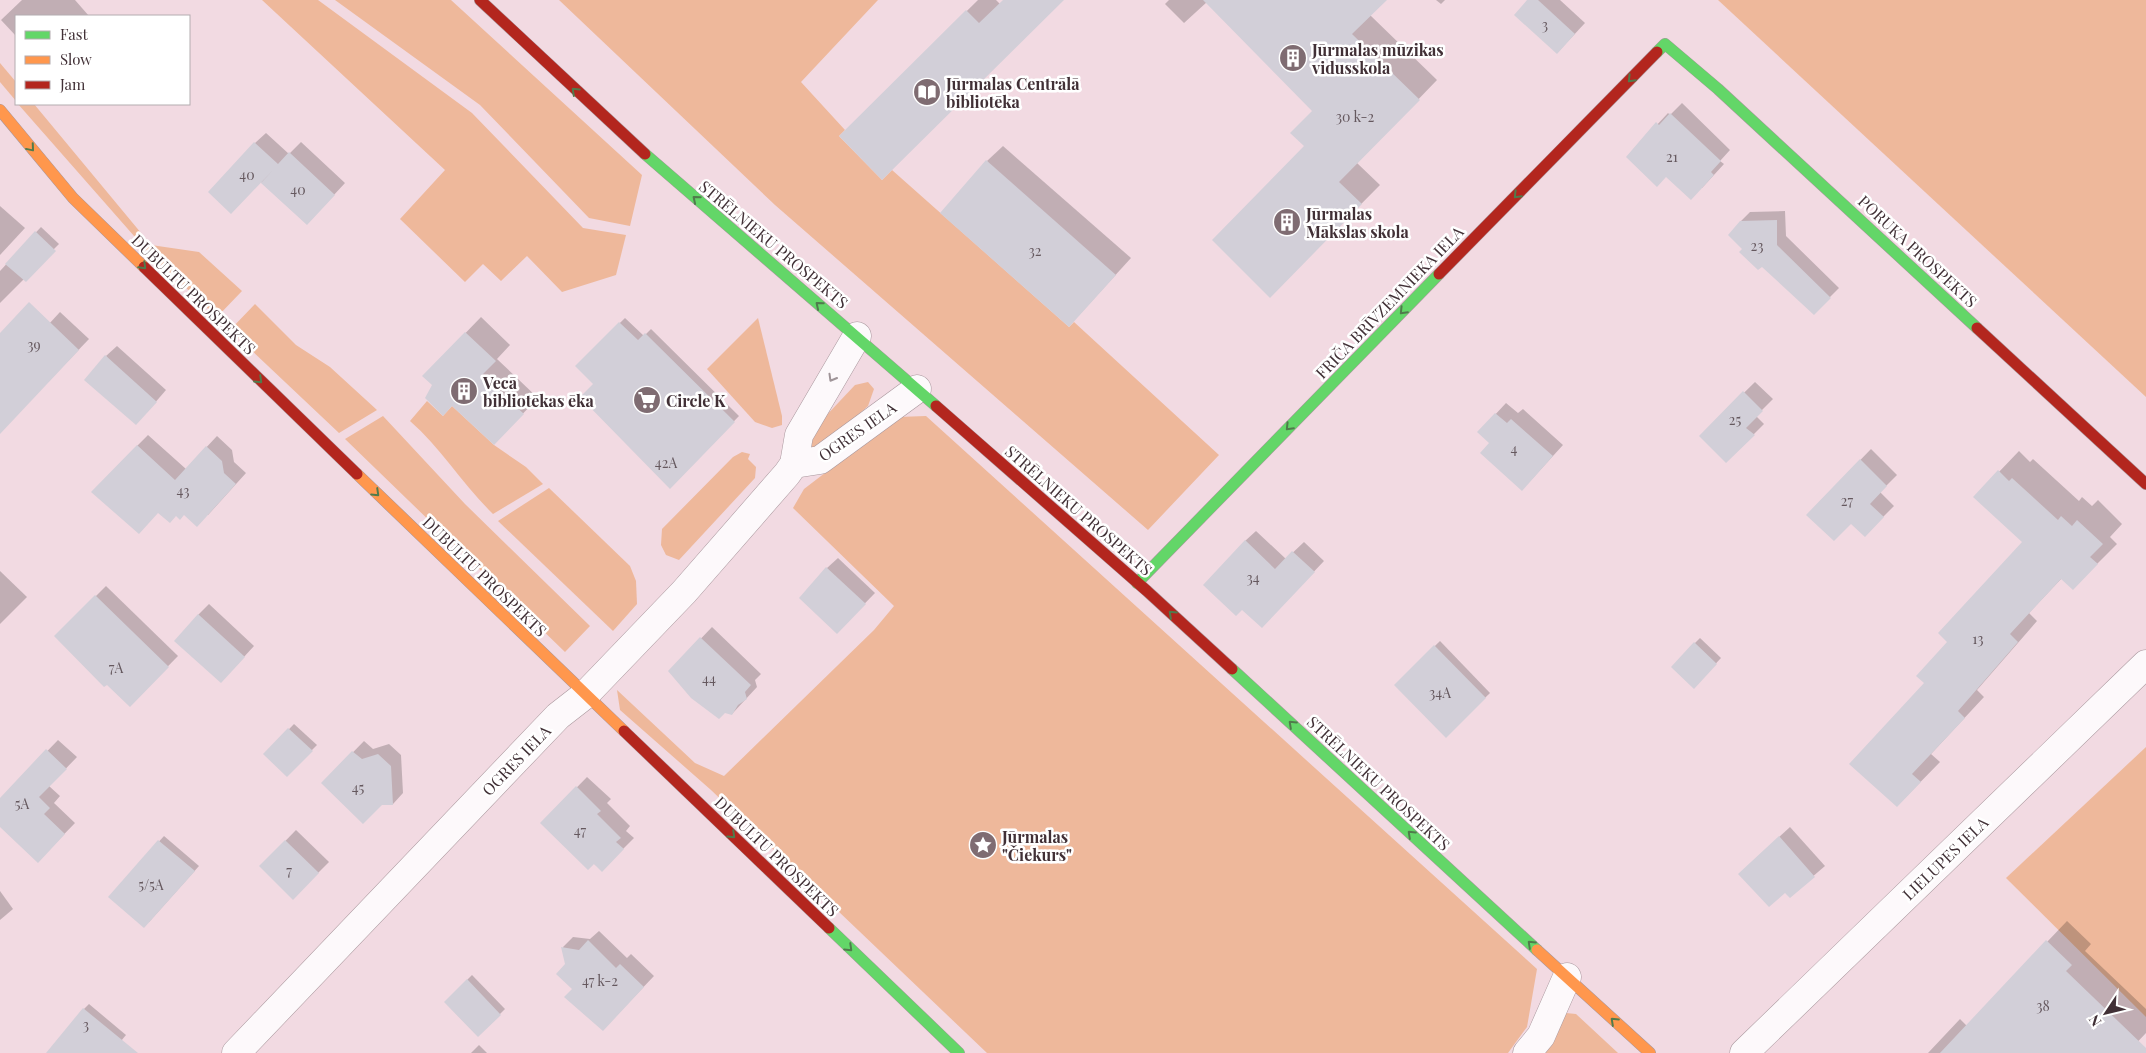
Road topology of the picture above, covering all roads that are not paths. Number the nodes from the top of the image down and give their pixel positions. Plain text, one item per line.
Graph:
1 (480, 0) edge
2 (1665, 44) joint
3 (0, 110) edge
4 (857, 336) junction
5 (917, 389) junction
6 (794, 464) junction
7 (2146, 484) edge
8 (1138, 583) junction
9 (2146, 664) edge
10 (585, 695) junction
11 (1567, 978) junction
12 (236, 1053) edge
13 (959, 1053) edge
14 (1527, 1053) edge
15 (1650, 1053) edge
16 (1744, 1053) edge

4 -> 1 main road, STRĒLNIEKU PROSPEKTS
2 - 7 main road, PORUKA PROSPEKTS
2 -> 8 main road, FRIČA BRĪVZEMNIEKA IELA
3 -> 10 main road, DUBULTU PROSPEKTS
4 - 5 main road, STRĒLNIEKU PROSPEKTS
4 -> 6 street, OGRES IELA
5 - 6 street, OGRES IELA
5 - 8 main road, STRĒLNIEKU PROSPEKTS
6 - 10 street, OGRES IELA
11 -> 8 main road, STRĒLNIEKU PROSPEKTS
9 - 16 street, LIELUPES IELA
10 - 12 street, OGRES IELA
10 -> 13 main road, DUBULTU PROSPEKTS
11 - 14 street
15 -> 11 main road, STRĒLNIEKU PROSPEKTS

